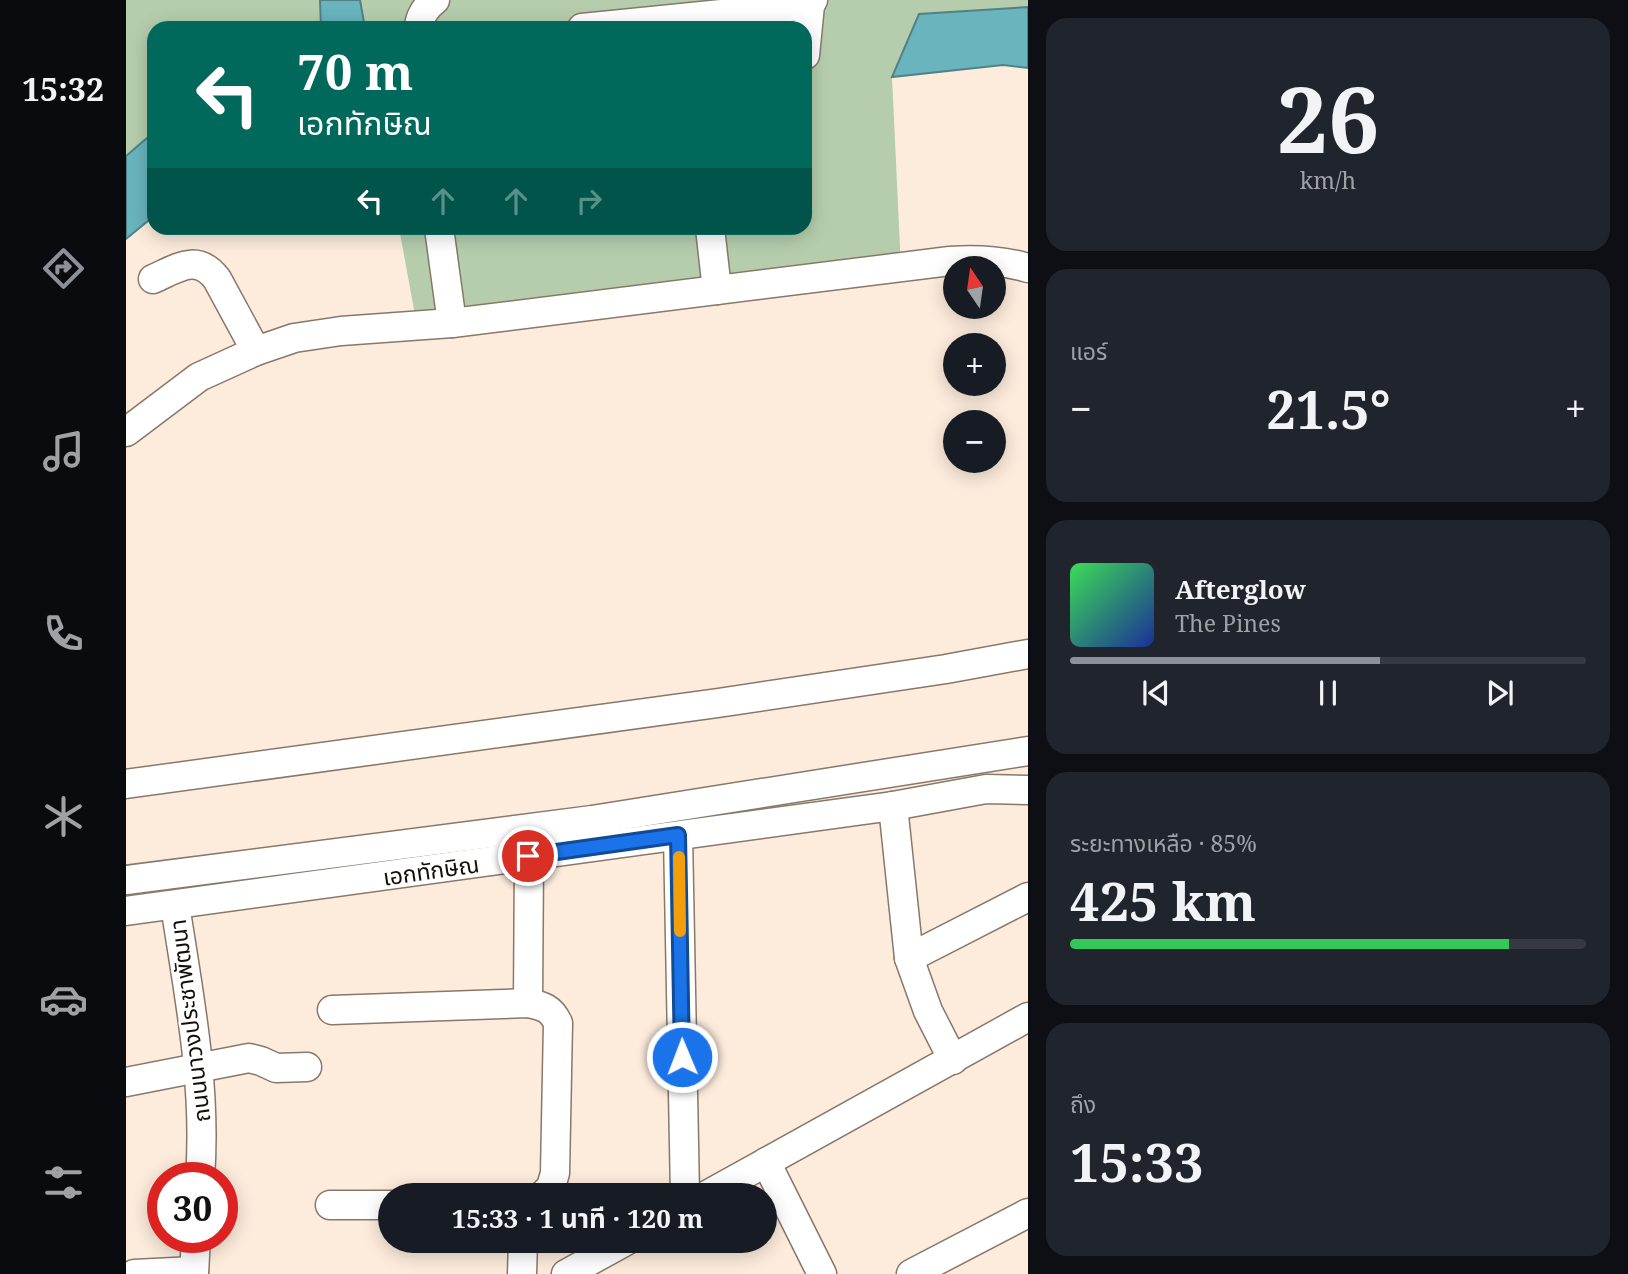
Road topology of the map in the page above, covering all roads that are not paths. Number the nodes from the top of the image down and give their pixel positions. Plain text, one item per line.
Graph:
1 (435, 0) edge
2 (811, 3) edge
3 (419, 21) edge
4 (646, 21) edge
5 (809, 21) edge
6 (440, 235) edge
7 (711, 235) edge
8 (1027, 262) edge
9 (153, 279) dead end
10 (717, 290) junction
11 (452, 323) junction
12 (256, 351) junction
13 (126, 432) edge
14 (1028, 654) edge
15 (1028, 751) edge
16 (126, 784) edge
17 (1028, 790) edge
18 (893, 806) junction
19 (678, 835) junction
20 (528, 856) junction
21 (126, 880) edge
22 (1028, 897) edge
23 (175, 905) junction
24 (126, 911) edge
25 (909, 958) junction
26 (528, 1003) junction
27 (332, 1010) dead end
28 (1028, 1017) edge
29 (953, 1060) junction
30 (198, 1066) junction
31 (307, 1067) dead end
32 (126, 1082) edge
33 (200, 1162) edge
34 (766, 1163) junction
35 (552, 1183) edge
36 (685, 1183) edge
37 (729, 1183) edge
38 (330, 1205) dead end
39 (378, 1205) edge
40 (1028, 1213) edge
41 (195, 1253) edge
42 (523, 1253) edge
43 (604, 1253) edge
44 (194, 1273) edge
45 (134, 1274) edge
46 (522, 1274) edge
47 (566, 1274) edge
48 (822, 1274) edge
49 (911, 1274) edge

1 - 3 street
2 - 4 street
2 - 5 street
6 - 11 street
7 - 10 street
8 - 10 street
9 - 12 street
10 - 11 street
11 - 12 street
12 - 13 street
14 - 16 street
15 - 21 street
17 - 18 street, เอกทักษิณ
18 - 19 street, เอกทักษิณ
18 - 25 street
19 - 20 street, เอกทักษิณ
19 - 36 street
20 - 23 street, เอกทักษิณ
20 - 26 street
22 - 25 street
23 - 24 street, เอกทักษิณ
23 - 30 street, ถนนนาวงประชาพัฒนา
25 - 29 street
26 - 27 street
26 - 35 street
28 - 29 street
29 - 34 street
30 - 31 street
30 - 32 street
30 - 33 street, ถนนนาวงประชาพัฒนา
34 - 37 street
34 - 48 street
38 - 39 street
40 - 49 street
41 - 44 street
42 - 46 street
43 - 47 street
44 - 45 street

